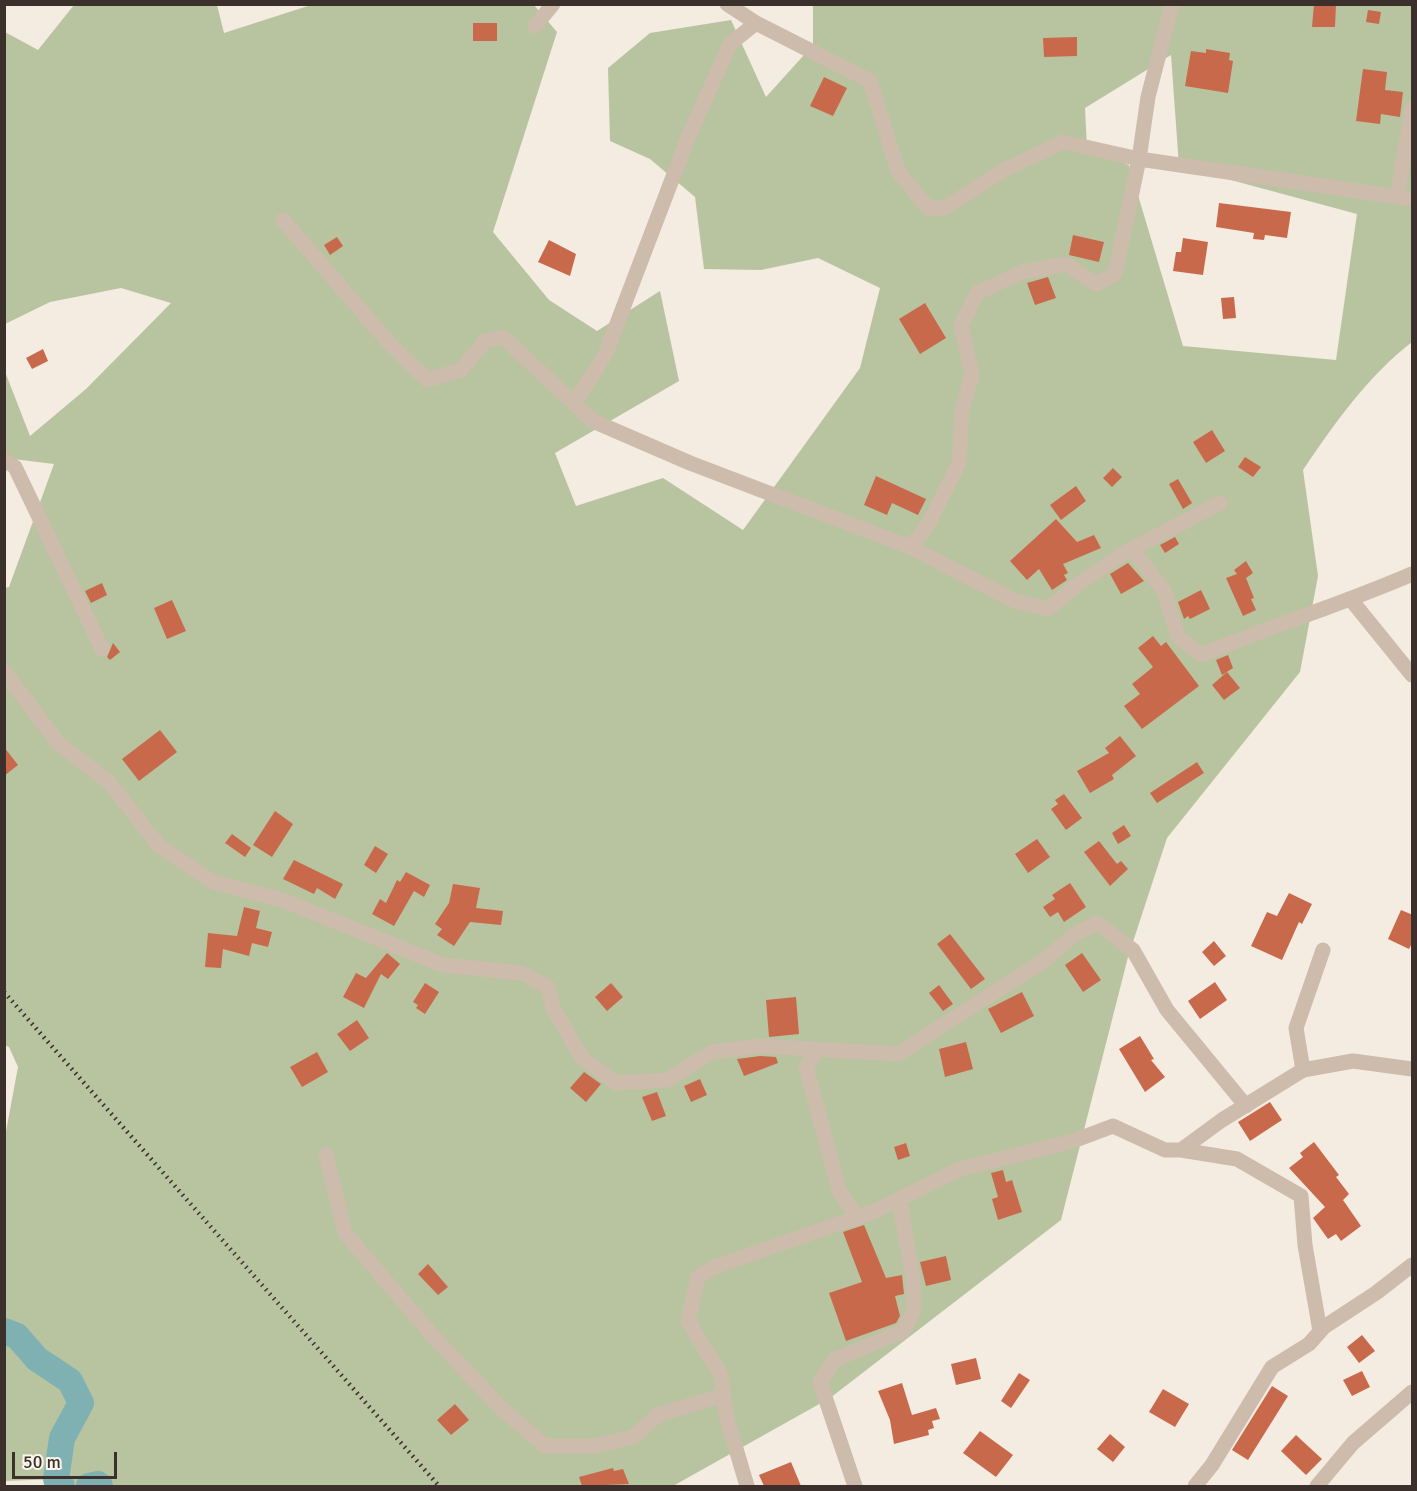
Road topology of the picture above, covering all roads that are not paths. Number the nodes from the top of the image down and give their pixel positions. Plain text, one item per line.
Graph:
1 (553, 4) edge
2 (727, 4) edge
3 (1172, 4) edge
4 (756, 23) junction
5 (536, 26) dead end
6 (1413, 109) edge
7 (1139, 159) junction
8 (1405, 198) edge
9 (283, 220) dead end
10 (574, 402) junction
11 (4, 460) edge
12 (1220, 503) dead end
13 (910, 547) junction
14 (1131, 549) junction
15 (1413, 574) edge
16 (1352, 601) junction
17 (102, 648) dead end
18 (4, 671) edge
19 (1413, 675) edge
20 (1323, 950) dead end
21 (818, 1050) junction
22 (1413, 1069) edge
23 (1303, 1070) junction
24 (1246, 1106) junction
25 (1181, 1150) junction
26 (326, 1155) dead end
27 (899, 1199) junction
28 (858, 1217) junction
29 (1413, 1265) edge
30 (1320, 1331) junction
31 (1413, 1392) edge
32 (723, 1395) junction
33 (747, 1486) edge
34 (855, 1486) edge
35 (1196, 1486) edge
36 (1317, 1486) edge

1 - 5 street
2 - 4 street
3 - 7 street
4 - 7 street
4 - 10 street
6 - 8 street
7 - 8 street
7 - 13 street
9 - 10 street
10 - 13 street
11 - 17 street
12 - 14 street
13 - 14 street
14 - 16 street
15 - 16 street
16 - 19 street
18 - 21 street
20 - 23 street
21 - 24 street
21 - 28 street
22 - 23 street
23 - 24 street
24 - 25 street
25 - 27 street
25 - 30 street
26 - 32 street
27 - 28 street
27 - 34 street
28 - 32 street
29 - 30 street
30 - 35 street
31 - 36 street
32 - 33 street

